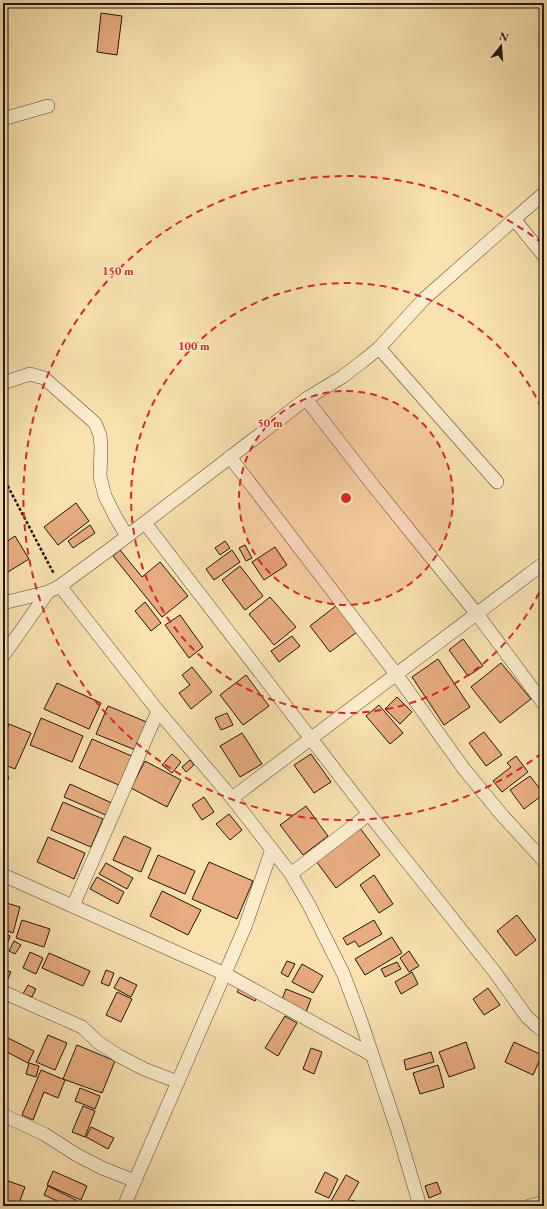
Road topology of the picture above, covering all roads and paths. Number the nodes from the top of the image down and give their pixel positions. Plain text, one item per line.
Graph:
1 (48, 106) dead end
2 (3, 119) edge
3 (544, 192) edge
4 (514, 219) junction
5 (544, 256) edge
6 (379, 348) junction
7 (3, 383) edge
8 (306, 399) junction
9 (230, 457) junction
10 (3, 477) edge
11 (497, 482) dead end
12 (145, 523) junction
13 (127, 536) junction
14 (544, 563) edge
15 (60, 586) junction
16 (48, 592) junction
17 (3, 603) edge
18 (477, 614) junction
19 (3, 656) edge
20 (396, 674) junction
21 (544, 704) edge
22 (158, 711) junction
23 (312, 739) junction
24 (232, 798) junction
25 (369, 814) junction
26 (272, 849) junction
27 (544, 861) edge
28 (291, 874) junction
29 (3, 875) edge
30 (72, 906) junction
31 (225, 974) junction
32 (3, 992) edge
33 (544, 1031) edge
34 (372, 1055) junction
35 (178, 1082) junction
36 (3, 1115) edge
37 (135, 1181) junction
38 (544, 1202) edge
39 (124, 1206) edge
40 (420, 1206) edge
41 (529, 1206) edge

1 - 2 street
3 - 4 street
4 - 5 street
4 - 6 street
6 - 8 street
6 - 11 street
7 - 13 street
8 - 9 street
8 - 18 street
9 - 12 street
9 - 20 street
10 - 15 path
12 - 13 street
12 - 23 street
13 - 15 street
14 - 18 street
15 - 16 street
15 - 22 street
16 - 17 street
16 - 19 street
18 - 20 street
18 - 21 street
20 - 23 street
20 - 27 street
22 - 24 street
22 - 30 street
23 - 24 street
23 - 25 street
24 - 26 street
25 - 28 street
25 - 33 street
26 - 28 street
26 - 31 street
28 - 34 street
29 - 30 street
30 - 31 street
31 - 34 street
31 - 35 street
32 - 35 street
34 - 40 street
35 - 37 street
36 - 37 street
37 - 39 street
38 - 41 street

